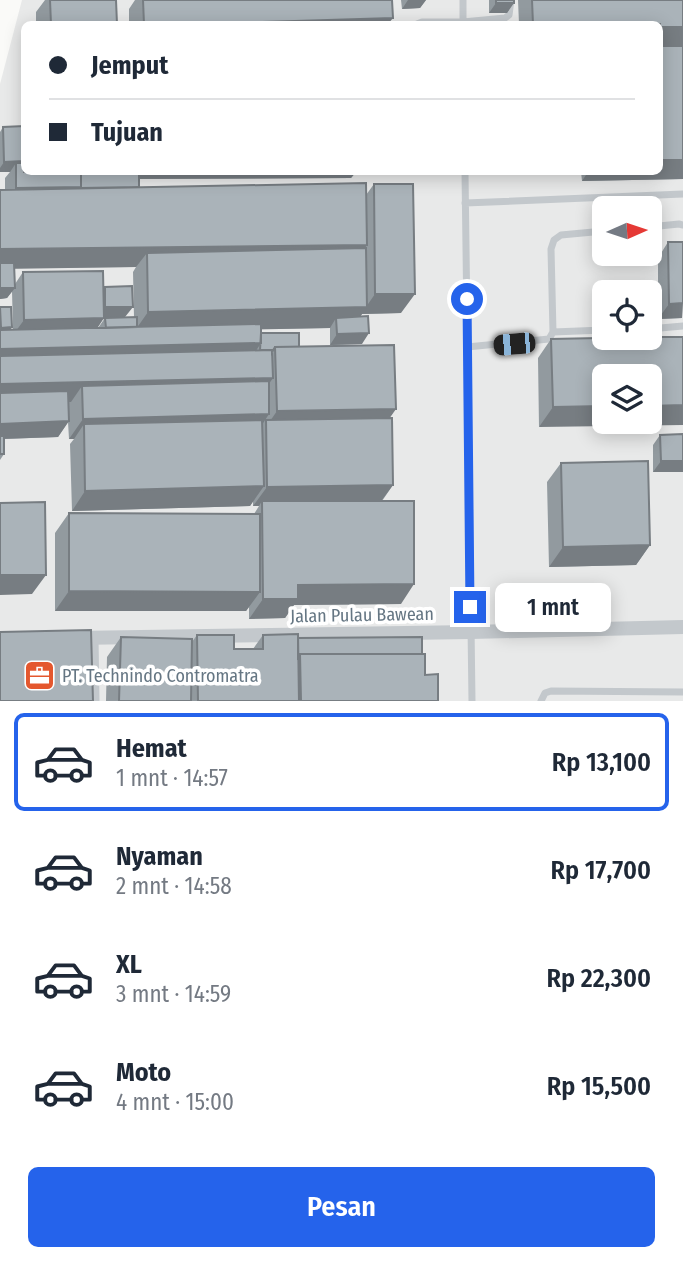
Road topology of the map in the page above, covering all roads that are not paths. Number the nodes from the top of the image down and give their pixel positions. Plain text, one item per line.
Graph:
1 (463, 0) edge
2 (511, 0) edge
3 (463, 21) edge
4 (480, 21) edge
5 (465, 175) edge
6 (683, 194) edge
7 (465, 203) junction
8 (683, 225) edge
9 (662, 226) edge
10 (592, 232) edge
11 (683, 326) edge
12 (662, 328) edge
13 (592, 330) edge
14 (553, 332) junction
15 (467, 347) junction
16 (683, 627) edge
17 (471, 632) junction
18 (54, 638) edge
19 (95, 638) junction
20 (683, 691) edge
21 (96, 701) edge
22 (472, 701) edge
23 (541, 701) edge

1 - 3 lane
2 - 4 lane
5 - 7 lane
6 - 7 lane
7 - 15 lane
8 - 9 lane
10 - 14 lane
11 - 12 lane
13 - 14 lane
14 - 15 lane
15 - 17 lane
16 - 17 street, Jalan Pulau Bawean
17 - 19 street, Jalan Pulau Bawean
17 - 22 lane
18 - 19 street, Jalan Pulau Bawean
19 - 21 lane
20 - 23 lane

